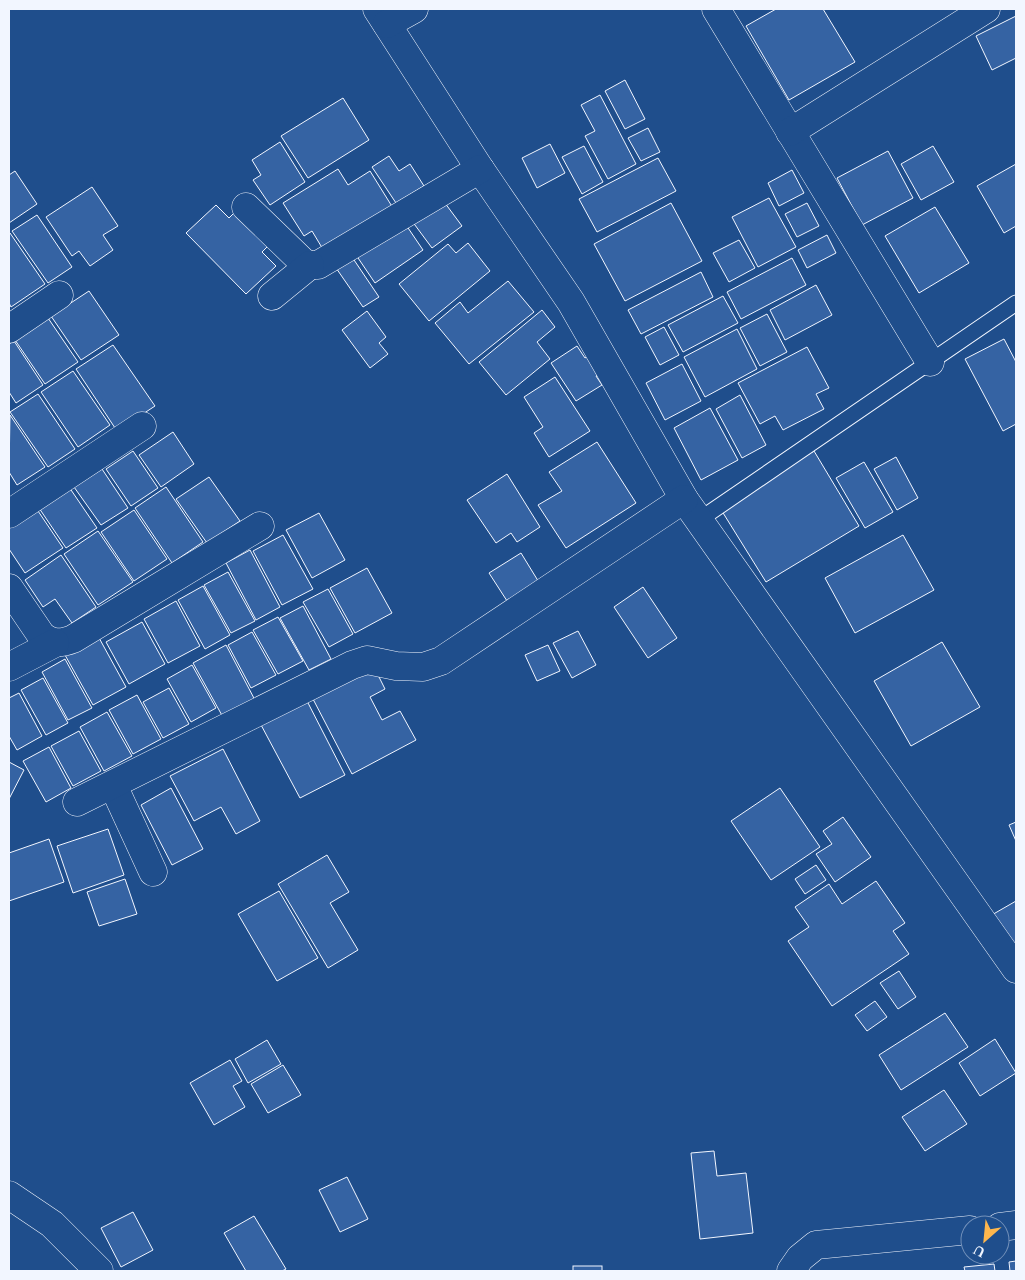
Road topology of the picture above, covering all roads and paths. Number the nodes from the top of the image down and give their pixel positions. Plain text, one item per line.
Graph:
1 (414, 9) edge
2 (716, 9) edge
3 (986, 9) edge
4 (382, 16) edge
5 (790, 132) junction
6 (480, 169) junction
7 (246, 207) dead end
8 (310, 265) junction
9 (59, 295) dead end
10 (272, 296) dead end
11 (1016, 303) edge
12 (9, 329) edge
13 (930, 362) junction
14 (142, 426) dead end
15 (692, 509) junction
16 (9, 514) edge
17 (260, 526) dead end
18 (9, 588) edge
19 (55, 643) junction
20 (9, 667) edge
21 (113, 785) junction
22 (77, 802) dead end
23 (153, 872) dead end
24 (1016, 969) edge
25 (9, 1195) edge
26 (960, 1231) edge
27 (99, 1271) edge
28 (791, 1271) edge

1 - 4 street
2 - 5 street
3 - 5 street
4 - 6 street
5 - 13 street
6 - 8 street
6 - 15 street
7 - 8 street
8 - 10 street
9 - 12 street
11 - 13 lane
13 - 15 lane
14 - 16 street
15 - 21 street
15 - 24 street
17 - 19 street
18 - 19 street
19 - 20 street
21 - 22 street
21 - 23 street
25 - 27 street
26 - 28 street

